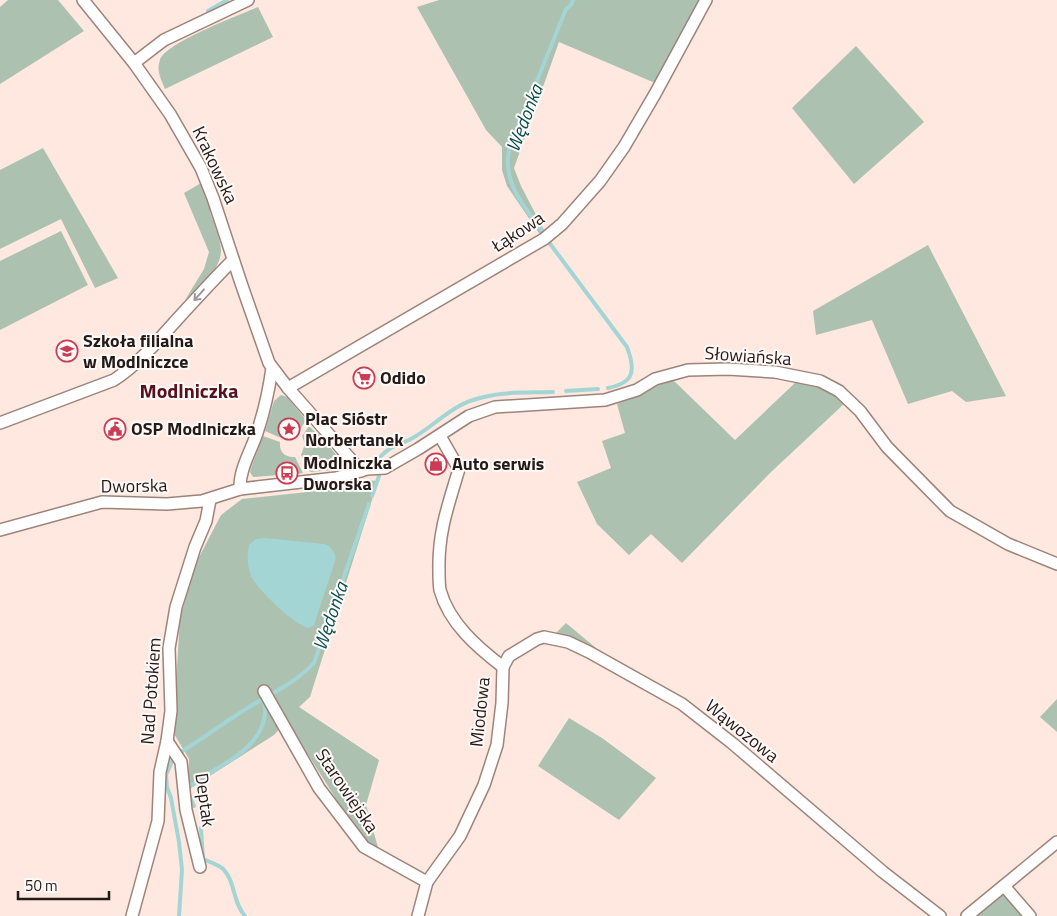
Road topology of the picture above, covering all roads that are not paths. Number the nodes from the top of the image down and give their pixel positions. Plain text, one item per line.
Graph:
1 (83, 0) edge
2 (248, 0) edge
3 (706, 0) edge
4 (134, 63) junction
5 (233, 260) junction
6 (272, 368) junction
7 (288, 388) junction
8 (0, 423) edge
9 (440, 436) junction
10 (360, 471) junction
11 (240, 489) junction
12 (210, 500) junction
13 (0, 530) edge
14 (1057, 563) edge
15 (502, 667) junction
16 (264, 691) dead end
17 (167, 741) junction
18 (1057, 842) edge
19 (200, 867) dead end
20 (427, 882) junction
21 (1004, 886) junction
22 (132, 916) edge
23 (418, 916) edge
24 (940, 916) edge
25 (967, 916) edge
26 (1030, 916) edge

1 - 4 street, Krakowska
2 - 4 street
3 - 7 street, Łąkowa
4 - 5 street, Krakowska
5 - 6 street, Krakowska
5 -> 8 street
6 - 7 street
6 - 11 street
7 - 10 street
9 - 10 street, Słowiańska
9 - 14 street, Słowiańska
9 - 15 street, Miodowa
10 - 11 street
11 - 12 street, Dworska
12 - 13 street, Dworska
12 - 17 street, Nad Potokiem
15 - 20 street, Miodowa
15 - 24 street, Wąwozowa
16 - 20 street, Starowiejska
17 - 19 street, Deptak
17 - 22 street, Nad Potokiem
18 - 21 street
20 - 23 street, Miodowa
21 - 25 street
21 - 26 street

